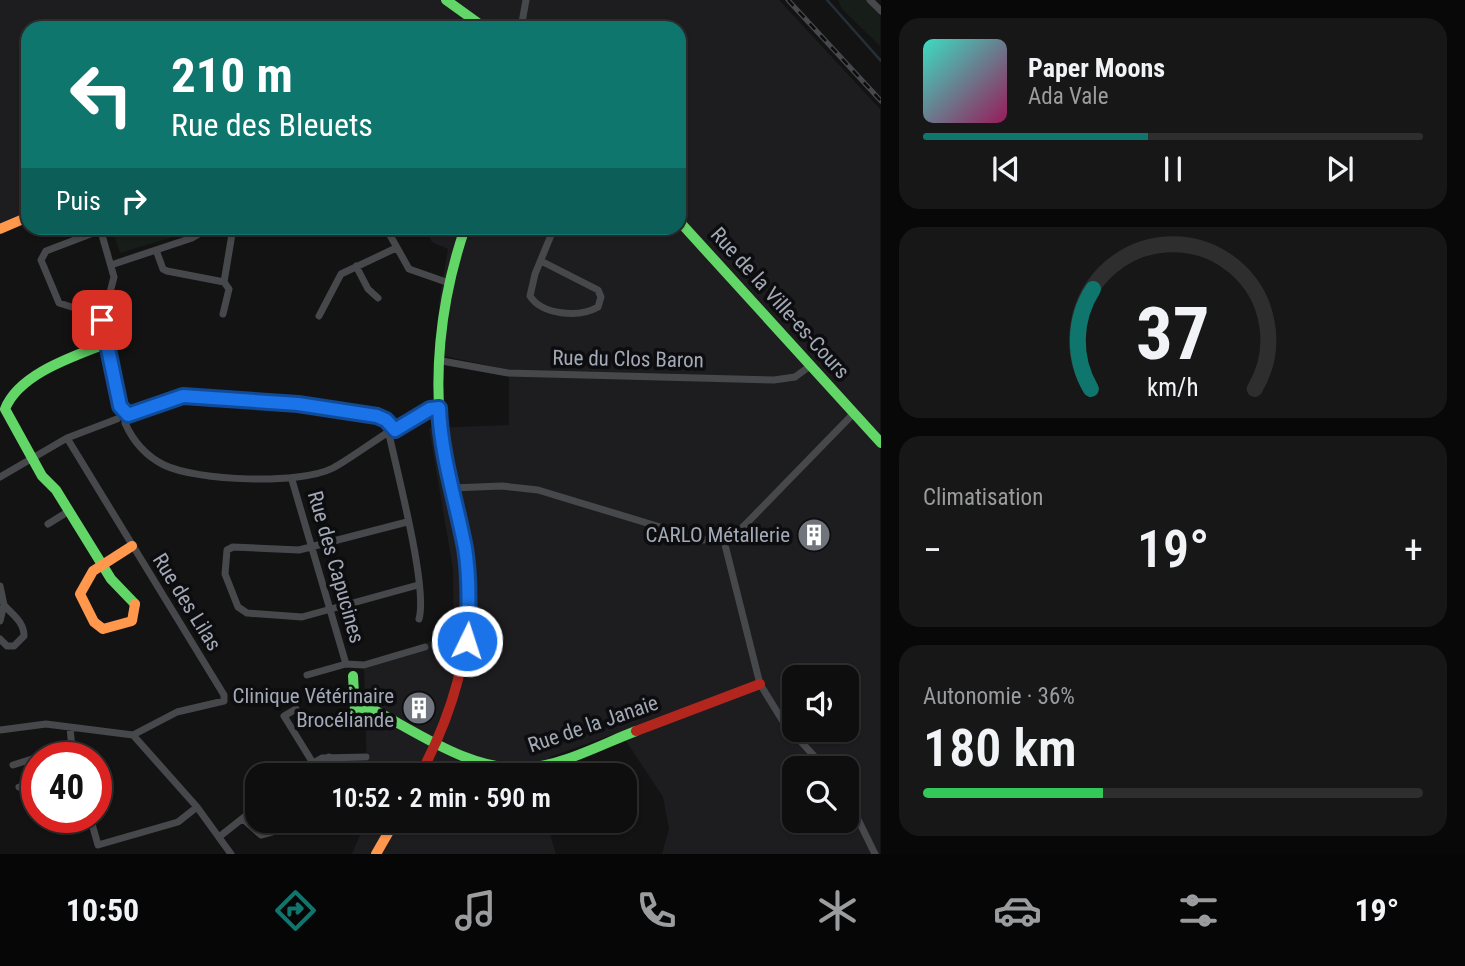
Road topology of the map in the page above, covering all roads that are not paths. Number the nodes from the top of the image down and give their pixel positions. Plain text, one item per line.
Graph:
1 (446, 0) edge
2 (526, 0) edge
3 (870, 0) edge
4 (879, 8) edge
5 (475, 21) edge
6 (522, 21) edge
7 (21, 220) edge
8 (0, 229) edge
9 (686, 229) edge
10 (86, 235) edge
11 (103, 235) edge
12 (197, 235) edge
13 (232, 235) edge
14 (390, 235) edge
15 (463, 235) edge
16 (551, 235) edge
17 (396, 248) junction
18 (156, 250) junction
19 (541, 261) junction
20 (111, 265) junction
21 (356, 266) junction
22 (224, 282) junction
23 (449, 283) junction
24 (378, 298) dead end
25 (103, 312) junction
26 (223, 314) dead end
27 (318, 316) dead end
28 (105, 344) junction
29 (442, 361) junction
30 (810, 366) junction
31 (439, 408) junction
32 (853, 413) junction
33 (123, 417) junction
34 (392, 432) junction
35 (67, 438) junction
36 (880, 443) edge
37 (30, 458) junction
38 (0, 477) edge
39 (292, 480) junction
40 (452, 488) junction
41 (69, 511) junction
42 (407, 522) junction
43 (48, 524) dead end
44 (723, 537) junction
45 (132, 546) junction
46 (312, 548) junction
47 (101, 563) junction
48 (418, 585) junction
49 (0, 586) edge
50 (4, 605) junction
51 (330, 610) junction
52 (419, 619) dead end
53 (0, 621) edge
54 (0, 639) edge
55 (425, 647) dead end
56 (346, 664) junction
57 (307, 676) dead end
58 (353, 676) dead end
59 (760, 684) junction
60 (296, 709) dead end
61 (70, 728) junction
62 (0, 730) edge
63 (133, 735) junction
64 (71, 742) edge
65 (438, 742) junction
66 (813, 756) edge
67 (329, 757) junction
68 (366, 757) dead end
69 (21, 762) edge
70 (313, 763) joint
71 (329, 763) edge
72 (427, 763) edge
73 (13, 765) dead end
74 (197, 807) junction
75 (243, 818) edge
76 (859, 821) edge
77 (95, 833) edge
78 (388, 833) edge
79 (219, 837) junction
80 (230, 852) edge
81 (217, 854) edge
82 (376, 854) edge
83 (875, 854) edge

1 - 5 street
2 - 6 street
3 - 4 street
7 - 8 street
9 - 30 street, Rue de la Ville-es-Cours
10 - 25 street
11 - 20 street
12 - 18 street
13 - 22 street
14 - 17 street
15 - 23 street
16 - 19 street
17 - 21 street
17 - 23 street
18 - 20 street
18 - 22 street
19 - 19 street
20 - 25 street
21 - 24 street
21 - 27 street
22 - 26 street
23 - 29 street
25 - 28 street
28 - 33 street
28 - 37 street
29 - 30 street, Rue du Clos Baron
29 - 31 street
30 - 32 street, Rue de la Ville-es-Cours
31 - 34 street
31 - 40 street
32 - 36 street, Rue de la Ville-es-Cours
32 - 44 street
33 - 34 street
33 - 35 street
33 - 39 street
34 - 39 street
34 - 42 street
35 - 37 street
35 - 45 street, Rue des Lilas
37 - 38 street
37 - 41 street
39 - 46 street, Rue des Capucines
40 - 44 street
40 - 65 street
41 - 43 street
41 - 47 street
42 - 46 street
42 - 48 street
44 - 59 street
45 - 47 street
45 - 63 street, Rue des Lilas
46 - 51 street, Rue des Capucines
46 - 51 street
47 - 47 street
48 - 51 street
48 - 52 street
49 - 50 street
50 - 53 street
50 - 54 street
51 - 56 street, Rue des Capucines
55 - 56 street
56 - 57 street
58 - 65 street, Rue de la Janaie
59 - 65 street, Rue de la Janaie
59 - 66 street
60 - 70 street
61 - 62 street
61 - 63 street
61 - 64 street
63 - 74 street
65 - 72 street
67 - 68 street
67 - 70 street
67 - 71 street
69 - 73 street
74 - 77 street
74 - 79 street
75 - 79 street
76 - 83 street
78 - 82 street
79 - 80 street
80 - 81 street

